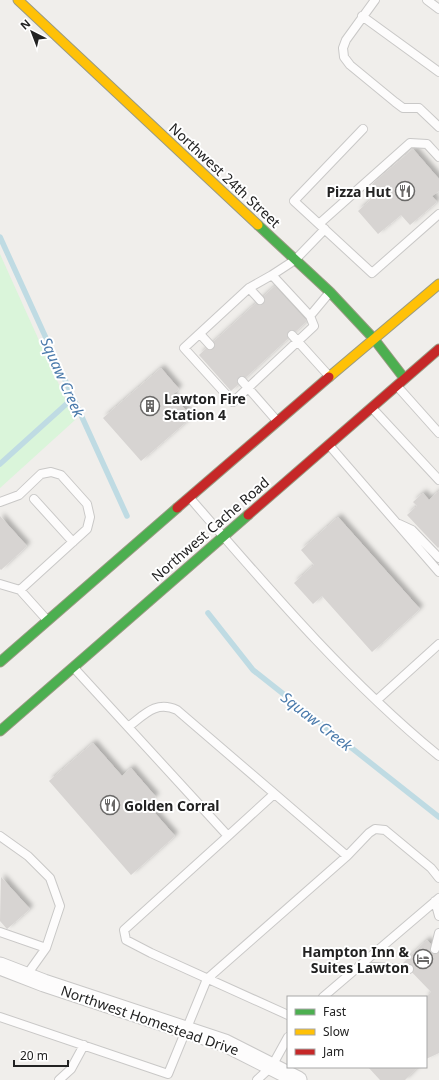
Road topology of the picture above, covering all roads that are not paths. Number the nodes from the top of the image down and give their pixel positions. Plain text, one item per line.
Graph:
1 (18, 0) edge
2 (375, 0) edge
3 (431, 1) edge
4 (439, 9) edge
5 (362, 16) junction
6 (439, 72) edge
7 (439, 127) edge
8 (363, 129) dead end
9 (439, 157) edge
10 (439, 214) edge
11 (322, 226) junction
12 (295, 260) junction
13 (272, 275) junction
14 (439, 284) edge
15 (249, 288) junction
16 (330, 292) junction
17 (260, 300) dead end
18 (310, 316) junction
19 (200, 334) junction
20 (292, 335) dead end
21 (374, 339) junction
22 (298, 342) junction
23 (210, 345) dead end
24 (439, 349) edge
25 (330, 376) junction
26 (404, 378) junction
27 (242, 381) dead end
28 (396, 386) junction
29 (248, 388) junction
30 (372, 407) junction
31 (277, 422) junction
32 (439, 433) edge
33 (328, 444) junction
34 (439, 480) edge
35 (189, 497) junction
36 (34, 499) dead end
37 (0, 502) edge
38 (397, 523) junction
39 (223, 537) junction
40 (73, 542) junction
41 (439, 558) edge
42 (439, 572) edge
43 (0, 584) edge
44 (20, 590) junction
45 (47, 621) junction
46 (439, 644) edge
47 (2, 655) edge
48 (73, 668) junction
49 (377, 700) junction
50 (128, 727) junction
51 (0, 731) edge
52 (439, 756) edge
53 (274, 794) junction
54 (228, 836) junction
55 (1, 838) edge
56 (347, 856) junction
57 (439, 878) edge
58 (437, 900) edge
59 (439, 916) edge
60 (0, 932) edge
61 (439, 933) edge
62 (46, 948) junction
63 (435, 949) dead end
64 (0, 966) edge
65 (360, 966) junction
66 (409, 969) dead end
67 (26, 976) junction
68 (207, 978) junction
69 (324, 996) edge
70 (287, 1015) edge
71 (0, 1017) edge
72 (185, 1030) junction
73 (287, 1038) edge
74 (84, 1045) junction
75 (272, 1066) junction
76 (169, 1077) edge
77 (59, 1080) edge
78 (257, 1080) edge
79 (298, 1080) edge

1 - 12 main road, Northwest 24th Street
2 - 5 lane
3 - 4 lane
5 - 6 lane
5 - 7 lane
8 - 11 lane
9 - 11 lane
10 - 11 lane
11 - 12 lane
12 - 13 lane
12 - 16 main road, Northwest 24th Street
13 - 15 lane
13 - 18 lane
14 - 21 main road
15 - 17 lane
15 - 19 lane
16 - 18 lane
16 - 21 main road, Northwest 24th Street
18 - 22 lane
19 - 23 lane
19 - 29 lane
20 - 22 lane
21 - 25 main road
21 - 26 main road, Northwest 24th Street
22 - 25 lane
22 - 29 lane
24 - 26 main road, Northwest Cache Road
25 - 31 main road
26 - 28 main road, Northwest Cache Road
27 - 29 lane
28 - 30 main road, Northwest Cache Road
28 - 32 lane
29 - 31 lane
30 - 33 main road, Northwest Cache Road
30 - 34 lane
31 - 35 main road
33 - 38 lane
33 - 39 main road, Northwest Cache Road
35 - 39 lane
35 - 45 main road
36 - 40 lane
37 - 40 lane
38 - 41 lane
38 - 42 lane
39 - 48 main road, Northwest Cache Road
39 - 49 lane
40 - 44 lane
43 - 44 lane
44 - 45 lane
45 - 47 main road
46 - 49 lane
48 - 50 lane
48 - 51 main road, Northwest Cache Road
49 - 52 lane
50 - 53 lane
50 - 54 lane
53 - 54 lane
53 - 56 lane
54 - 68 lane
55 - 62 lane
56 - 57 lane
56 - 68 lane
58 - 59 lane
58 - 65 lane
60 - 62 lane
61 - 63 lane
62 - 67 lane
64 - 67 street, Northwest Homestead Drive
65 - 66 lane
65 - 69 lane
67 - 72 street, Northwest Homestead Drive
68 - 70 lane
68 - 72 lane
71 - 74 lane
72 - 75 street, Northwest Homestead Drive
72 - 76 lane
73 - 75 lane
74 - 76 lane
74 - 77 lane
75 - 78 lane
75 - 79 street, Northwest Homestead Drive

